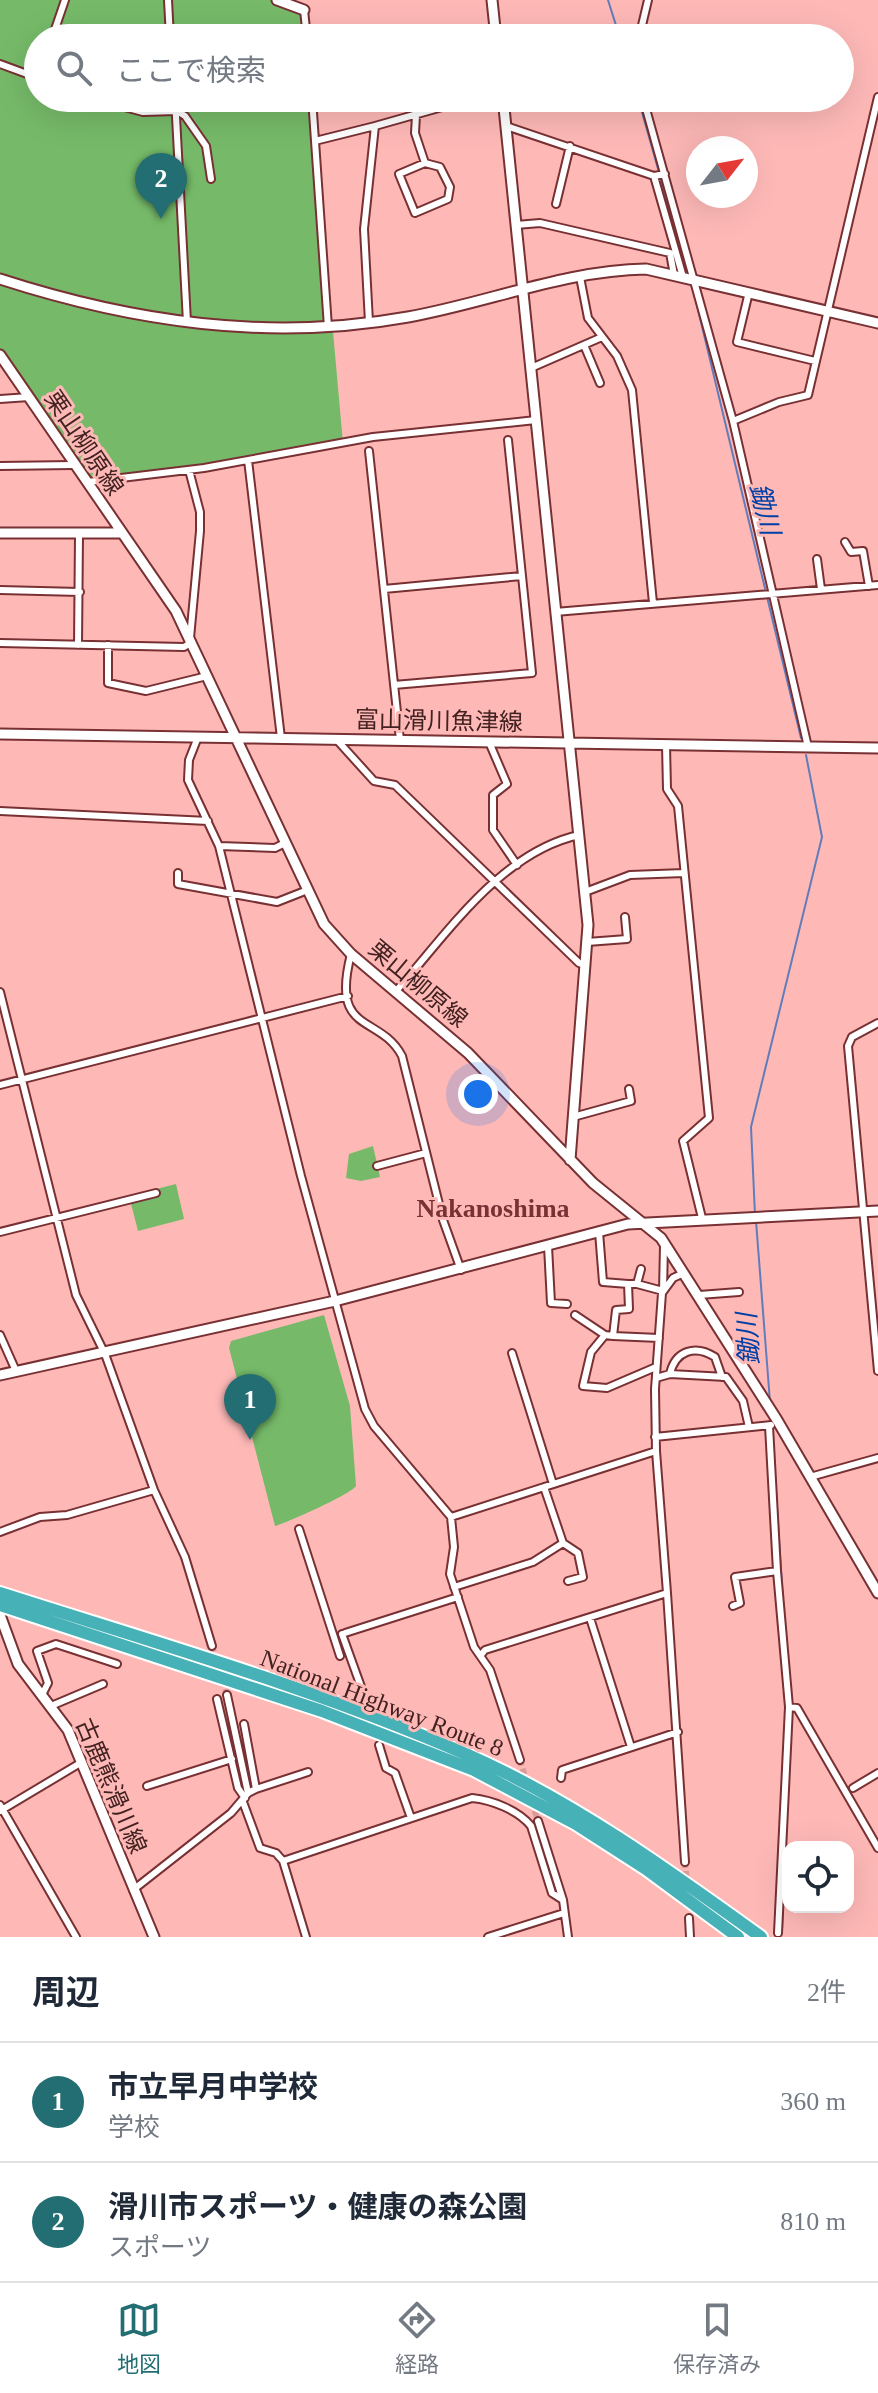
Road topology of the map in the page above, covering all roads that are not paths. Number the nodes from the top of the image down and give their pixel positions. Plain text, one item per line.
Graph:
1 (65, 0) edge
2 (168, 0) edge
3 (277, 0) edge
4 (492, 0) edge
5 (648, 0) edge
6 (304, 10) joint
7 (57, 24) edge
8 (169, 24) edge
9 (306, 24) edge
10 (495, 24) edge
11 (642, 24) edge
12 (0, 64) edge
13 (24, 73) edge
14 (878, 97) edge
15 (177, 112) edge
16 (179, 112) edge
17 (313, 112) edge
18 (426, 112) edge
19 (504, 112) edge
20 (646, 112) edge
21 (416, 115) junction
22 (375, 126) junction
23 (506, 126) junction
24 (315, 141) junction
25 (570, 146) junction
26 (425, 163) junction
27 (660, 175) junction
28 (211, 179) dead end
29 (556, 204) dead end
30 (516, 225) junction
31 (678, 276) junction
32 (580, 277) junction
33 (0, 279) edge
34 (695, 279) junction
35 (523, 291) junction
36 (749, 292) junction
37 (826, 310) junction
38 (369, 322) junction
39 (878, 323) edge
40 (187, 324) junction
41 (328, 327) junction
42 (602, 337) junction
43 (584, 345) junction
44 (0, 355) edge
45 (815, 361) junction
46 (531, 368) junction
47 (600, 383) dead end
48 (29, 397) junction
49 (0, 399) edge
50 (537, 420) junction
51 (733, 421) junction
52 (508, 440) dead end
53 (369, 451) dead end
54 (248, 460) junction
55 (73, 465) junction
56 (0, 466) edge
57 (189, 470) junction
58 (85, 483) junction
59 (0, 533) edge
60 (121, 533) junction
61 (79, 535) junction
62 (845, 542) dead end
63 (817, 559) dead end
64 (522, 576) junction
65 (878, 585) edge
66 (869, 586) junction
67 (384, 589) junction
68 (821, 589) junction
69 (0, 590) edge
70 (80, 592) junction
71 (771, 593) junction
72 (653, 603) junction
73 (555, 612) junction
74 (191, 640) junction
75 (0, 643) edge
76 (78, 645) junction
77 (108, 645) junction
78 (207, 676) junction
79 (394, 685) junction
80 (0, 734) edge
81 (198, 737) junction
82 (233, 737) junction
83 (281, 738) junction
84 (336, 739) junction
85 (400, 740) junction
86 (489, 742) junction
87 (571, 744) junction
88 (666, 745) junction
89 (877, 746) edge
90 (808, 747) junction
91 (0, 811) edge
92 (208, 821) junction
93 (579, 835) junction
94 (283, 844) junction
95 (219, 846) junction
96 (517, 865) junction
97 (178, 873) dead end
98 (684, 873) junction
99 (494, 883) junction
100 (305, 891) junction
101 (229, 892) junction
102 (585, 892) junction
103 (625, 917) dead end
104 (587, 942) junction
105 (351, 954) junction
106 (586, 965) junction
107 (397, 990) junction
108 (0, 992) edge
109 (348, 996) junction
110 (260, 1018) junction
111 (878, 1023) edge
112 (22, 1079) junction
113 (0, 1085) edge
114 (629, 1089) dead end
115 (573, 1117) junction
116 (426, 1153) junction
117 (570, 1160) junction
118 (377, 1166) dead end
119 (156, 1193) dead end
120 (878, 1211) edge
121 (862, 1212) junction
122 (702, 1218) junction
123 (56, 1219) junction
124 (644, 1222) junction
125 (0, 1232) edge
126 (599, 1232) junction
127 (664, 1242) junction
128 (548, 1246) junction
129 (641, 1269) dead end
130 (461, 1270) junction
131 (684, 1272) junction
132 (628, 1284) junction
133 (637, 1284) junction
134 (663, 1291) junction
135 (739, 1292) dead end
136 (699, 1295) junction
137 (335, 1301) junction
138 (567, 1304) dead end
139 (575, 1315) dead end
140 (0, 1335) edge
141 (609, 1336) junction
142 (659, 1338) junction
143 (512, 1353) dead end
144 (105, 1354) junction
145 (877, 1357) edge
146 (656, 1367) junction
147 (16, 1371) junction
148 (878, 1371) edge
149 (670, 1374) junction
150 (0, 1375) edge
151 (722, 1377) junction
152 (656, 1378) junction
153 (773, 1423) junction
154 (749, 1427) junction
155 (655, 1437) junction
156 (656, 1451) junction
157 (878, 1458) edge
158 (810, 1477) junction
159 (553, 1484) junction
160 (544, 1487) junction
161 (154, 1490) junction
162 (451, 1517) junction
163 (299, 1529) dead end
164 (0, 1532) edge
165 (563, 1543) junction
166 (777, 1571) junction
167 (568, 1581) dead end
168 (454, 1587) junction
169 (0, 1593) edge
170 (667, 1593) junction
171 (878, 1593) edge
172 (458, 1597) junction
173 (0, 1605) edge
174 (733, 1606) dead end
175 (0, 1615) edge
176 (590, 1618) junction
177 (345, 1633) junction
178 (335, 1637) junction
179 (212, 1646) tunnel mouth
180 (481, 1655) junction
181 (340, 1656) dead end
182 (117, 1664) dead end
183 (103, 1684) dead end
184 (42, 1695) junction
185 (227, 1695) tunnel mouth
186 (364, 1695) tunnel mouth
187 (217, 1699) tunnel mouth
188 (51, 1706) junction
189 (789, 1707) junction
190 (244, 1724) dead end
191 (678, 1732) junction
192 (379, 1745) dead end
193 (631, 1747) junction
194 (232, 1759) junction
195 (520, 1760) tunnel mouth
196 (82, 1762) junction
197 (308, 1772) dead end
198 (878, 1773) edge
199 (561, 1778) dead end
200 (147, 1786) dead end
201 (853, 1788) dead end
202 (256, 1789) junction
203 (245, 1798) junction
204 (1, 1809) edge
205 (411, 1818) junction
206 (538, 1821) tunnel mouth
207 (878, 1848) edge
208 (283, 1861) junction
209 (685, 1862) tunnel mouth
210 (133, 1890) junction
211 (563, 1900) junction
212 (564, 1913) junction
213 (689, 1918) dead end
214 (778, 1933) dead end
215 (76, 1937) edge
216 (154, 1937) edge
217 (306, 1937) edge
218 (488, 1937) edge
219 (568, 1937) edge
220 (690, 1937) edge
221 (738, 1937) edge
222 (761, 1937) edge

1 - 7 street
2 - 8 street
3 - 6 street
4 - 10 street
5 - 11 street
6 - 9 street
12 - 13 street
14 - 37 street
15 - 40 street
16 - 28 street
17 - 24 street
18 - 21 street
19 - 23 street
20 - 27 street
21 - 22 street
21 - 26 street
22 - 24 street
22 - 38 street
23 - 25 street
23 - 30 street
24 - 41 street
25 - 27 street
25 - 29 street
26 - 26 street
27 - 31 street
27 - 34 street
30 - 31 street
30 - 35 street
31 - 32 street
31 - 34 street
32 - 35 street
32 - 42 street
33 - 40 street
34 - 36 street
34 - 51 street
35 - 38 street
35 - 46 street
36 - 37 street
36 - 45 street
37 - 39 street
37 - 45 street
38 - 41 street
40 - 41 street
42 - 43 street
42 - 72 street
43 - 46 street
43 - 47 street
44 - 48 street, 栗山柳原線
45 - 51 street
46 - 50 street
48 - 49 street
48 - 55 street, 栗山柳原線
50 - 54 street
50 - 73 street
51 - 71 street
52 - 64 street
53 - 67 street
54 - 57 street
54 - 83 street
55 - 56 street
55 - 58 street, 栗山柳原線
57 - 58 street
57 - 74 street
58 - 60 street, 栗山柳原線
59 - 61 street
60 - 61 street
60 - 74 street, 栗山柳原線
61 - 70 street
62 - 66 street
63 - 68 street
64 - 67 street
64 - 79 street
65 - 66 street
66 - 68 street
67 - 79 street
68 - 71 street
69 - 70 street
70 - 76 street
71 - 72 street
71 - 90 street
72 - 73 street
73 - 87 street
74 - 77 street
74 - 78 street, 栗山柳原線
75 - 76 street
76 - 77 street
77 - 78 street
78 - 82 street, 栗山柳原線
79 - 85 street
80 - 81 street, 富山滑川魚津線
81 - 82 street, 富山滑川魚津線
81 - 92 street
82 - 83 street, 富山滑川魚津線
82 - 94 street, 栗山柳原線
83 - 84 street, 富山滑川魚津線
84 - 85 street, 富山滑川魚津線
84 - 99 street
85 - 86 street, 富山滑川魚津線
86 - 87 street, 富山滑川魚津線
86 - 96 street
87 - 88 street, 富山滑川魚津線
87 - 93 street
88 - 90 street, 富山滑川魚津線
88 - 98 street
89 - 90 street, 富山滑川魚津線
91 - 92 street
92 - 95 street
93 - 96 street
93 - 102 street
94 - 95 street
94 - 100 street, 栗山柳原線
95 - 101 street
96 - 99 street
97 - 101 street
98 - 102 street
98 - 122 street
99 - 106 street
99 - 107 street
100 - 101 street
100 - 105 street, 栗山柳原線
101 - 110 street
102 - 104 street
103 - 104 street
104 - 106 street
105 - 107 street, 栗山柳原線
105 - 109 street
106 - 115 street
107 - 117 street, 栗山柳原線
108 - 112 street
109 - 110 street
109 - 116 street
110 - 112 street
110 - 137 street
111 - 121 street
112 - 113 street
112 - 123 street
114 - 115 street
115 - 117 street
116 - 118 street
116 - 130 street
117 - 124 street, 栗山柳原線
119 - 123 street
120 - 121 street
121 - 122 street
121 - 145 street
122 - 124 street
123 - 125 street
123 - 144 street
124 - 126 street
124 - 127 street, 栗山柳原線
126 - 128 street
126 - 132 street
127 - 131 street, 栗山柳原線
127 - 134 street
128 - 130 street
128 - 138 street
129 - 133 street
130 - 137 street
131 - 134 street
131 - 136 street, 栗山柳原線
132 - 133 street
132 - 141 street
133 - 134 street
134 - 142 street
135 - 136 street
136 - 153 street, 栗山柳原線
137 - 144 street
137 - 162 street
139 - 141 street
140 - 147 street
141 - 142 street
141 - 146 street
142 - 146 street
143 - 159 street
144 - 147 street
144 - 161 street
145 - 148 street
146 - 152 street
147 - 150 street
149 - 151 street
149 - 151 street
149 - 152 street
151 - 154 street
152 - 155 street
153 - 154 street
153 - 158 street, 栗山柳原線
153 - 166 street
154 - 155 street
155 - 156 street
156 - 159 street
156 - 170 street
157 - 158 street
158 - 171 street, 栗山柳原線
159 - 160 street
160 - 162 street
160 - 165 street
161 - 164 street
161 - 179 street
162 - 168 street
163 - 178 street
165 - 167 street
165 - 168 street
166 - 174 street
166 - 189 street
168 - 172 street
169 - 222 highway, National Highway Route 8
170 - 176 street
170 - 191 street
172 - 177 street
172 - 180 street
173 - 221 highway, National Highway Route 8
175 - 184 street, 古鹿熊滑川線
176 - 180 street
176 - 193 street
177 - 178 street
177 - 186 street
178 - 181 street
180 - 195 street
182 - 184 street
183 - 188 street
184 - 188 street, 古鹿熊滑川線
185 - 203 street
187 - 194 street
188 - 196 street, 古鹿熊滑川線
189 - 207 street
189 - 214 street
190 - 202 street
191 - 193 street
191 - 209 street
192 - 205 street
193 - 199 street
194 - 200 street
194 - 203 street
196 - 204 street
196 - 210 street, 古鹿熊滑川線
197 - 202 street
198 - 201 street
202 - 203 street
203 - 208 street
203 - 210 street
204 - 215 street
205 - 208 street
205 - 211 street
206 - 211 street
208 - 217 street
210 - 216 street, 古鹿熊滑川線
211 - 212 street
212 - 218 street
212 - 219 street
213 - 220 street

